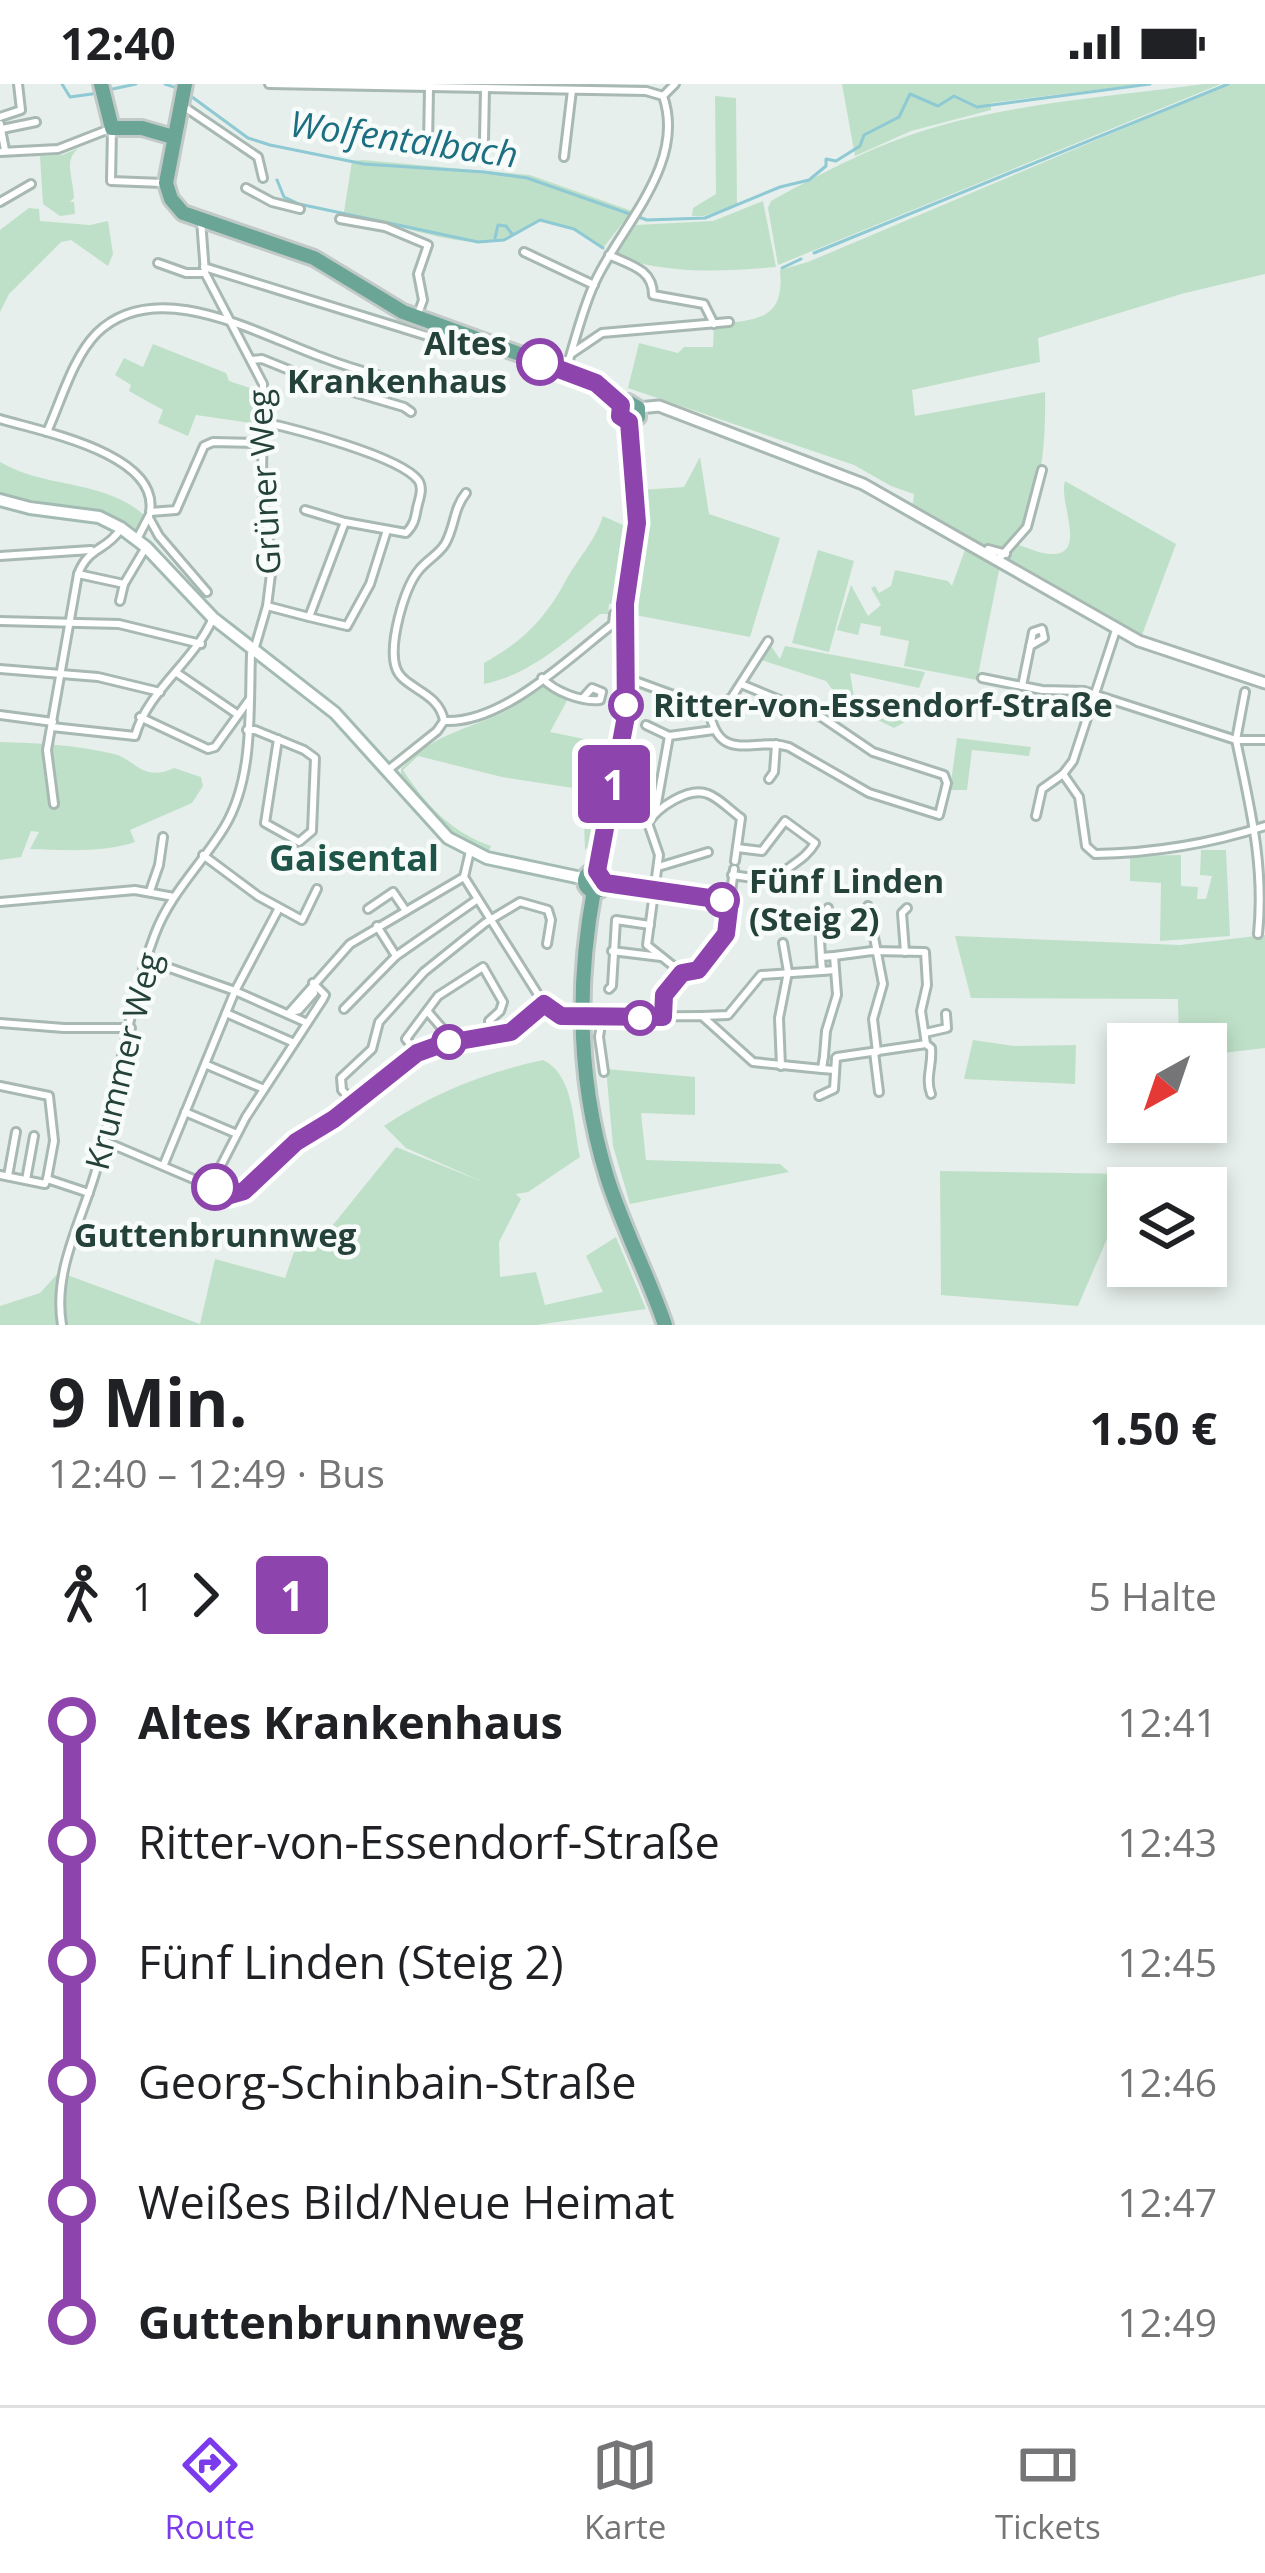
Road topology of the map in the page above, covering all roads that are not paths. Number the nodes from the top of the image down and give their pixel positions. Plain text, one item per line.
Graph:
1 (19, 84) edge
2 (269, 84) edge
3 (675, 84) edge
4 (311, 85) edge
5 (429, 85) edge
6 (485, 88) junction
7 (102, 89) edge
8 (572, 90) junction
9 (183, 92) edge
10 (661, 95) junction
11 (36, 122) dead end
12 (1, 123) edge
13 (112, 128) junction
14 (165, 135) junction
15 (484, 140) dead end
16 (428, 146) dead end
17 (3, 151) edge
18 (564, 158) dead end
19 (166, 183) junction
20 (31, 184) dead end
21 (259, 185) junction
22 (246, 188) dead end
23 (0, 202) edge
24 (300, 209) dead end
25 (340, 219) dead end
26 (201, 220) junction
27 (524, 252) dead end
28 (611, 252) junction
29 (158, 263) dead end
30 (205, 270) junction
31 (594, 285) junction
32 (417, 318) junction
33 (232, 320) junction
34 (729, 322) dead end
35 (714, 324) junction
36 (452, 330) junction
37 (571, 354) junction
38 (251, 360) junction
39 (566, 371) junction
40 (440, 389) dead end
41 (411, 412) dead end
42 (634, 415) junction
43 (0, 419) edge
44 (263, 422) junction
45 (47, 432) junction
46 (262, 443) junction
47 (1042, 470) dead end
48 (466, 494) dead end
49 (0, 500) edge
50 (305, 510) dead end
51 (150, 515) junction
52 (345, 522) junction
53 (121, 528) junction
54 (387, 530) junction
55 (141, 543) junction
56 (988, 549) dead end
57 (91, 550) junction
58 (0, 556) edge
59 (1001, 558) junction
60 (78, 574) junction
61 (124, 584) junction
62 (206, 592) dead end
63 (120, 601) dead end
64 (267, 606) junction
65 (614, 614) dead end
66 (309, 617) junction
67 (213, 618) junction
68 (72, 620) junction
69 (0, 621) edge
70 (1116, 630) junction
71 (768, 641) dead end
72 (201, 644) junction
73 (1030, 646) dead end
74 (252, 651) junction
75 (0, 669) edge
76 (176, 673) junction
77 (64, 674) junction
78 (542, 678) junction
79 (624, 678) junction
80 (982, 678) dead end
81 (1265, 683) edge
82 (741, 684) junction
83 (1022, 686) junction
84 (160, 692) junction
85 (1246, 692) dead end
86 (1094, 696) junction
87 (583, 698) dead end
88 (249, 700) junction
89 (709, 710) junction
90 (237, 714) junction
91 (0, 715) edge
92 (140, 717) junction
93 (444, 721) junction
94 (52, 725) junction
95 (646, 725) dead end
96 (247, 730) junction
97 (714, 730) junction
98 (670, 736) junction
99 (278, 739) junction
100 (1236, 740) junction
101 (1265, 740) edge
102 (776, 744) junction
103 (388, 770) junction
104 (1063, 774) junction
105 (769, 779) dead end
106 (54, 804) dead end
107 (656, 809) junction
108 (1036, 816) dead end
109 (1261, 827) edge
110 (163, 837) dead end
111 (737, 848) junction
112 (470, 851) junction
113 (708, 852) dead end
114 (203, 856) junction
115 (658, 867) junction
116 (734, 868) junction
117 (464, 877) junction
118 (595, 881) junction
119 (317, 889) dead end
120 (655, 890) junction
121 (150, 891) junction
122 (1264, 894) edge
123 (174, 897) junction
124 (477, 900) junction
125 (730, 901) junction
126 (0, 902) edge
127 (868, 906) dead end
128 (279, 908) junction
129 (828, 908) dead end
130 (907, 908) dead end
131 (368, 909) dead end
132 (406, 911) junction
133 (489, 920) junction
134 (650, 925) junction
135 (377, 926) junction
136 (1258, 934) dead end
137 (547, 944) dead end
138 (783, 944) dead end
139 (647, 945) junction
140 (612, 951) junction
141 (877, 952) junction
142 (905, 952) junction
143 (396, 956) junction
144 (646, 956) junction
145 (834, 956) junction
146 (661, 957) junction
147 (821, 957) junction
148 (147, 959) junction
149 (822, 970) junction
150 (835, 970) junction
151 (682, 973) junction
152 (788, 973) junction
153 (313, 983) junction
154 (609, 989) dead end
155 (235, 991) junction
156 (544, 1004) junction
157 (344, 1009) dead end
158 (289, 1012) junction
159 (428, 1012) junction
160 (226, 1013) junction
161 (946, 1014) dead end
162 (703, 1016) junction
163 (598, 1017) junction
164 (663, 1017) junction
165 (305, 1022) junction
166 (0, 1023) edge
167 (131, 1028) junction
168 (925, 1034) junction
169 (491, 1036) junction
170 (292, 1042) junction
171 (454, 1042) junction
172 (926, 1044) junction
173 (876, 1052) junction
174 (417, 1053) junction
175 (824, 1056) junction
176 (837, 1057) junction
177 (205, 1064) junction
178 (781, 1066) junction
179 (822, 1069) junction
180 (835, 1070) junction
181 (604, 1072) dead end
182 (0, 1086) edge
183 (264, 1089) junction
184 (879, 1092) dead end
185 (931, 1094) dead end
186 (819, 1096) dead end
187 (353, 1102) junction
188 (185, 1112) junction
189 (16, 1132) dead end
190 (237, 1134) junction
191 (34, 1136) dead end
192 (104, 1141) junction
193 (164, 1164) junction
194 (4, 1175) edge
195 (26, 1180) junction
196 (46, 1181) junction
197 (212, 1185) junction
198 (89, 1192) junction
199 (62, 1325) edge
200 (665, 1325) edge

1 - 12 street
2 - 4 street
3 - 10 street
4 - 5 street
5 - 6 street
5 - 16 street
6 - 8 street
6 - 15 street
7 - 13 main road
8 - 10 street
8 - 18 street
9 - 14 main road
9 - 21 street
10 - 28 street
11 - 12 street
12 - 17 street
13 - 14 main road
13 - 17 street
13 - 19 street
14 - 19 main road
19 - 26 main road
20 - 23 street
21 - 22 street
21 - 24 street
25 - 32 street
26 - 30 street
26 - 32 main road
27 - 31 street
28 - 31 street
28 - 35 street
29 - 30 street
30 - 33 street, Grüner Weg
30 - 36 street
31 - 37 street
32 - 36 main road
33 - 38 street, Grüner Weg
33 - 40 street
33 - 45 street
34 - 35 street
35 - 37 street
36 - 39 main road
37 - 39 street
38 - 41 street
38 - 44 street, Grüner Weg
39 - 42 main road
42 - 59 street
42 - 79 main road
43 - 45 street
44 - 46 street, Grüner Weg
44 - 54 street
45 - 51 street
46 - 51 street
46 - 64 street, Grüner Weg
47 - 59 street
48 - 93 street
49 - 53 main road
50 - 52 street
51 - 55 street
51 - 62 street
52 - 54 street
52 - 66 street
53 - 55 main road
53 - 57 street
54 - 66 street
55 - 61 street
55 - 67 main road
56 - 59 street
57 - 58 street
57 - 60 street
59 - 70 street
60 - 61 street
60 - 68 street
61 - 63 street
64 - 66 street
64 - 74 street, Grüner Weg
65 - 78 street
67 - 72 street
67 - 74 main road
68 - 69 street
68 - 72 street
68 - 77 street
70 - 81 street
70 - 86 street
71 - 82 street
72 - 76 street
73 - 83 street
74 - 88 street, Krummer Weg
74 - 103 main road
75 - 77 street
76 - 84 street
76 - 90 street
77 - 84 street
77 - 94 street
78 - 87 street
78 - 93 street
79 - 89 street
79 - 118 main road
80 - 83 street
82 - 89 street
82 - 102 street
83 - 86 street
84 - 92 street
85 - 100 street
86 - 100 street
86 - 104 street
88 - 90 street
88 - 96 street, Krummer Weg
89 - 97 street
90 - 92 street
91 - 94 street
92 - 94 street
93 - 103 street
94 - 106 street
95 - 98 street
96 - 99 street
96 - 114 street, Krummer Weg
97 - 98 street
97 - 102 street
98 - 107 street
99 - 99 street
100 - 101 street
100 - 109 street
102 - 105 street
103 - 112 main road
104 - 108 street
104 - 109 street
107 - 111 street
107 - 115 street
109 - 122 street
110 - 121 street
111 - 116 street
111 - 116 street
112 - 117 street
112 - 118 main road
113 - 115 street
114 - 123 street, Krummer Weg
114 - 128 street
115 - 120 street
116 - 125 street
117 - 124 street
117 - 132 street
118 - 120 street
118 - 200 main road
119 - 128 street
120 - 125 street
120 - 134 street
121 - 123 street
121 - 126 street
122 - 136 street
123 - 148 street, Krummer Weg
124 - 133 street
124 - 143 street
125 - 151 street
127 - 141 street
128 - 155 street
129 - 147 street
130 - 142 street
131 - 132 street
132 - 135 street
133 - 137 street
133 - 156 street
133 - 187 street
134 - 139 street
134 - 140 street
135 - 143 street
135 - 153 street
138 - 152 street
139 - 144 street
139 - 146 street
140 - 144 street
140 - 154 street
141 - 142 street
141 - 145 street
141 - 173 street
142 - 168 street
143 - 157 street
144 - 146 street
145 - 147 street
145 - 150 street
146 - 151 street
147 - 149 street
148 - 155 street
148 - 167 street, Krummer Weg
149 - 150 street
149 - 152 street
150 - 175 street
151 - 164 street
152 - 162 street
152 - 178 street
153 - 158 street
153 - 165 street
155 - 158 street
155 - 160 street
156 - 163 street, bridge
156 - 169 street
158 - 165 street
159 - 169 street
159 - 171 street
159 - 174 street
160 - 170 street
160 - 177 street
161 - 168 street
162 - 164 street
162 - 178 street
163 - 164 street
163 - 181 street
165 - 170 street
166 - 167 street
167 - 192 street, Krummer Weg
168 - 172 street
169 - 171 street
170 - 183 street
171 - 174 street
172 - 173 street
172 - 185 street
173 - 176 street
173 - 184 street
174 - 187 street
175 - 176 street
175 - 179 street
176 - 180 street
177 - 183 street
177 - 188 street
178 - 179 street
179 - 180 street
180 - 186 street
182 - 196 street
183 - 190 street
187 - 197 street
188 - 190 street
188 - 193 street
189 - 194 street
190 - 197 street
191 - 195 street
192 - 193 street
192 - 198 street, Krummer Weg
193 - 197 street
194 - 195 street
195 - 196 street
196 - 198 street
198 - 199 street, Krummer Weg

